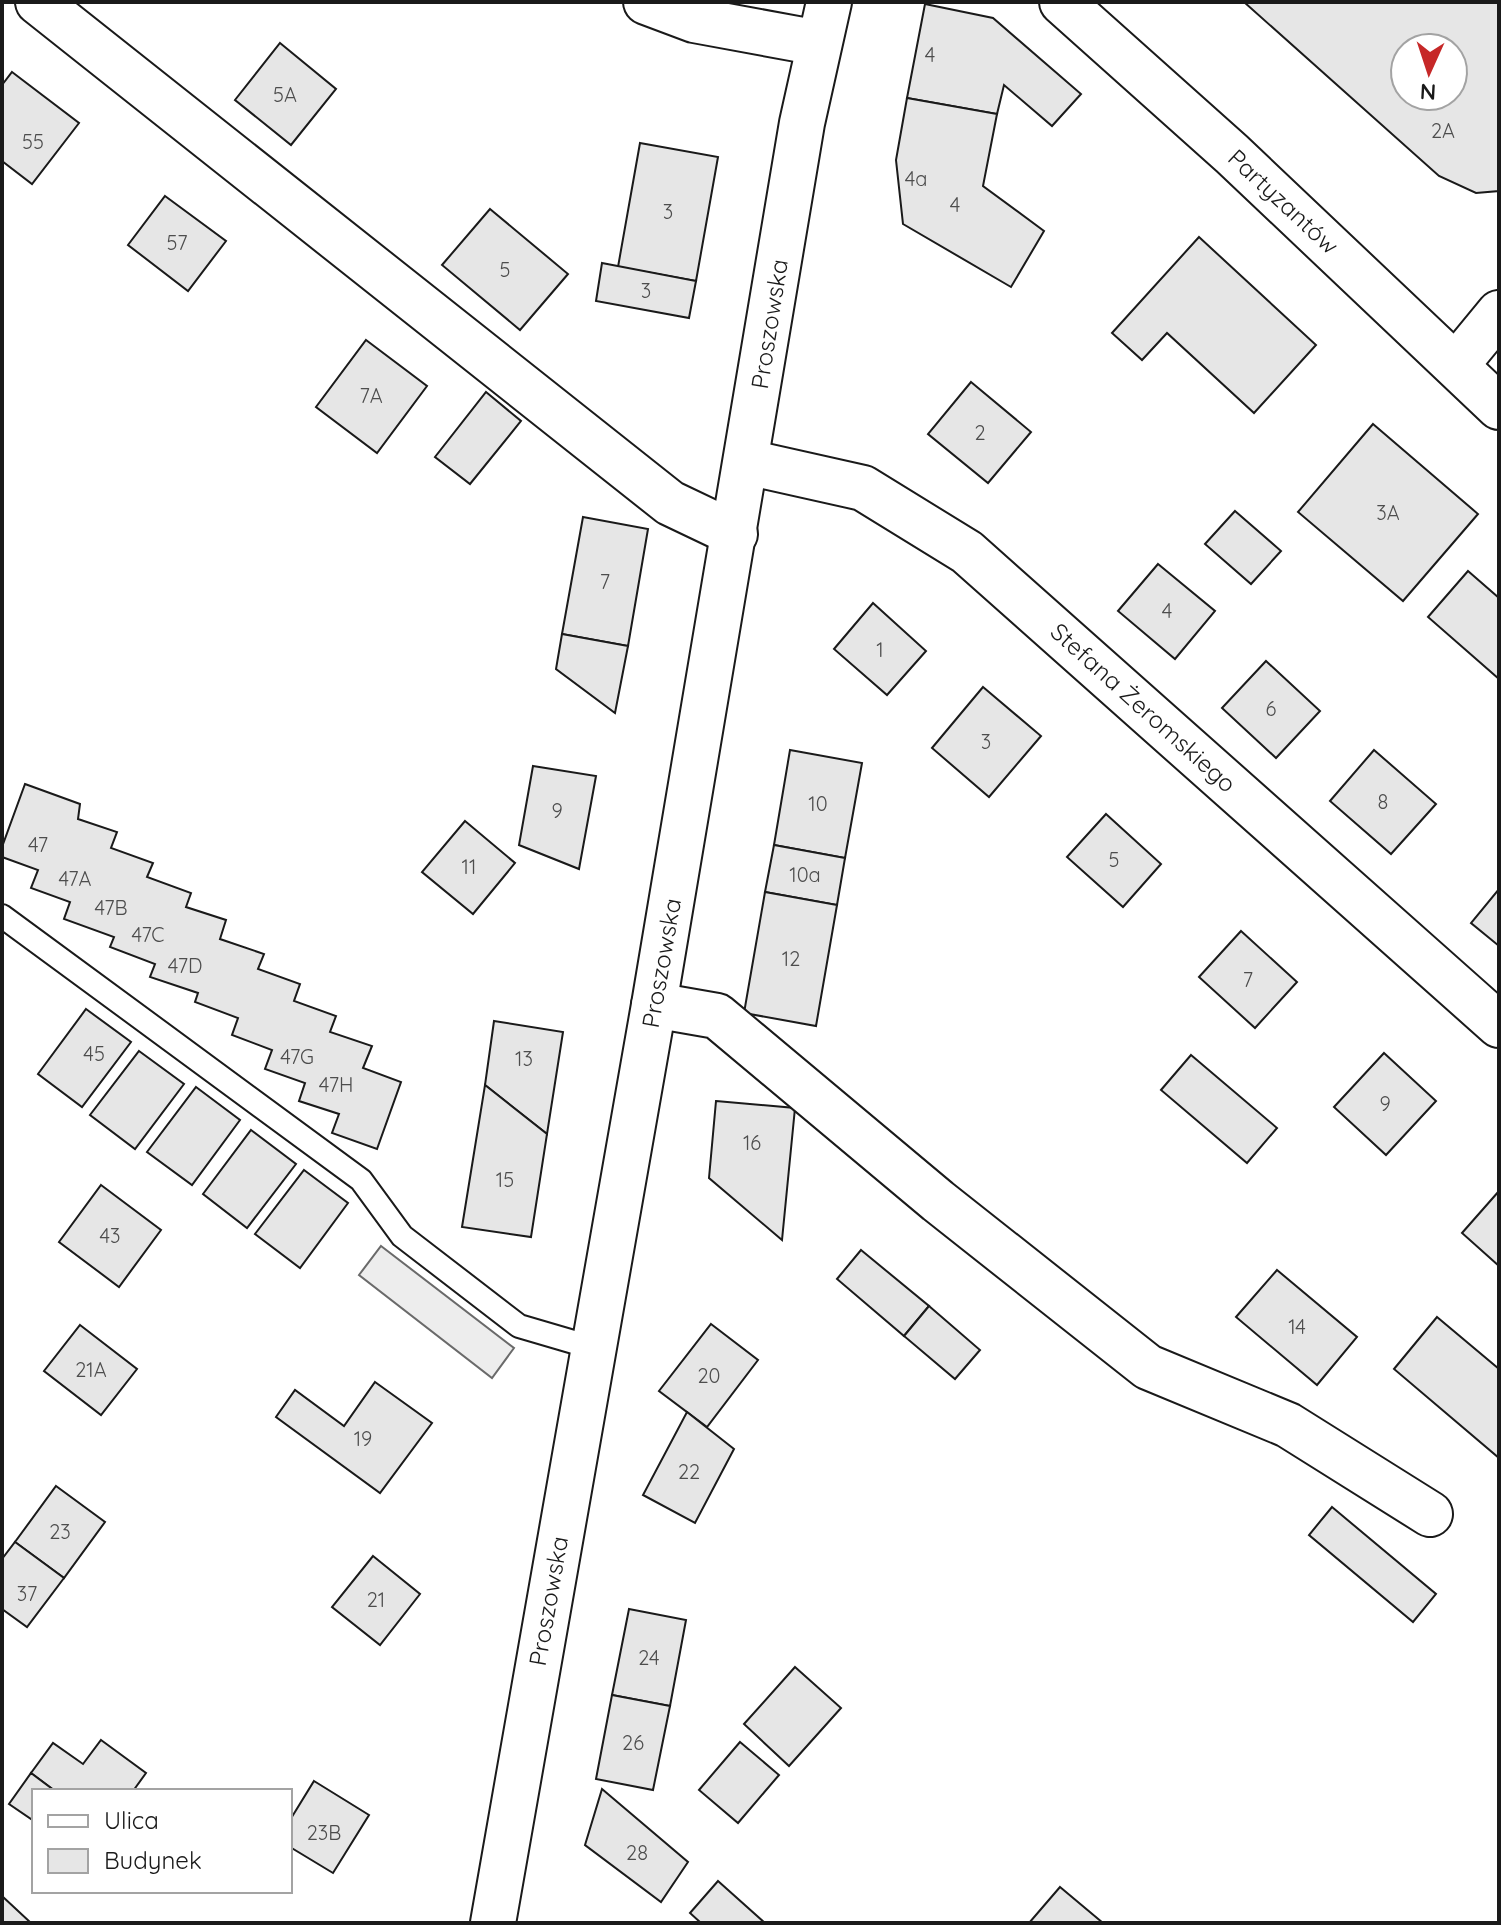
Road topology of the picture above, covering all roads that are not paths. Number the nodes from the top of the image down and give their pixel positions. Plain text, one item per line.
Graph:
1 (38, 2) edge
2 (646, 2) edge
3 (1062, 2) edge
4 (824, 22) edge
5 (1499, 313) edge
6 (1457, 364) junction
7 (1499, 407) edge
8 (747, 462) junction
9 (735, 534) junction
10 (2, 916) edge
11 (654, 1005) junction
12 (1499, 1025) edge
13 (594, 1348) junction
14 (1430, 1514) dead end
15 (493, 1923) edge

1 - 9 street
2 - 4 street
3 - 6 street, Partyzantów
4 - 8 street, Proszowska
5 - 6 street
6 - 7 street, Partyzantów
8 - 9 street, Proszowska
8 - 12 street, Stefana Żeromskiego
9 - 11 street, Proszowska
10 - 13 lane
11 - 13 street, Proszowska
11 - 14 street
13 - 15 street, Proszowska

